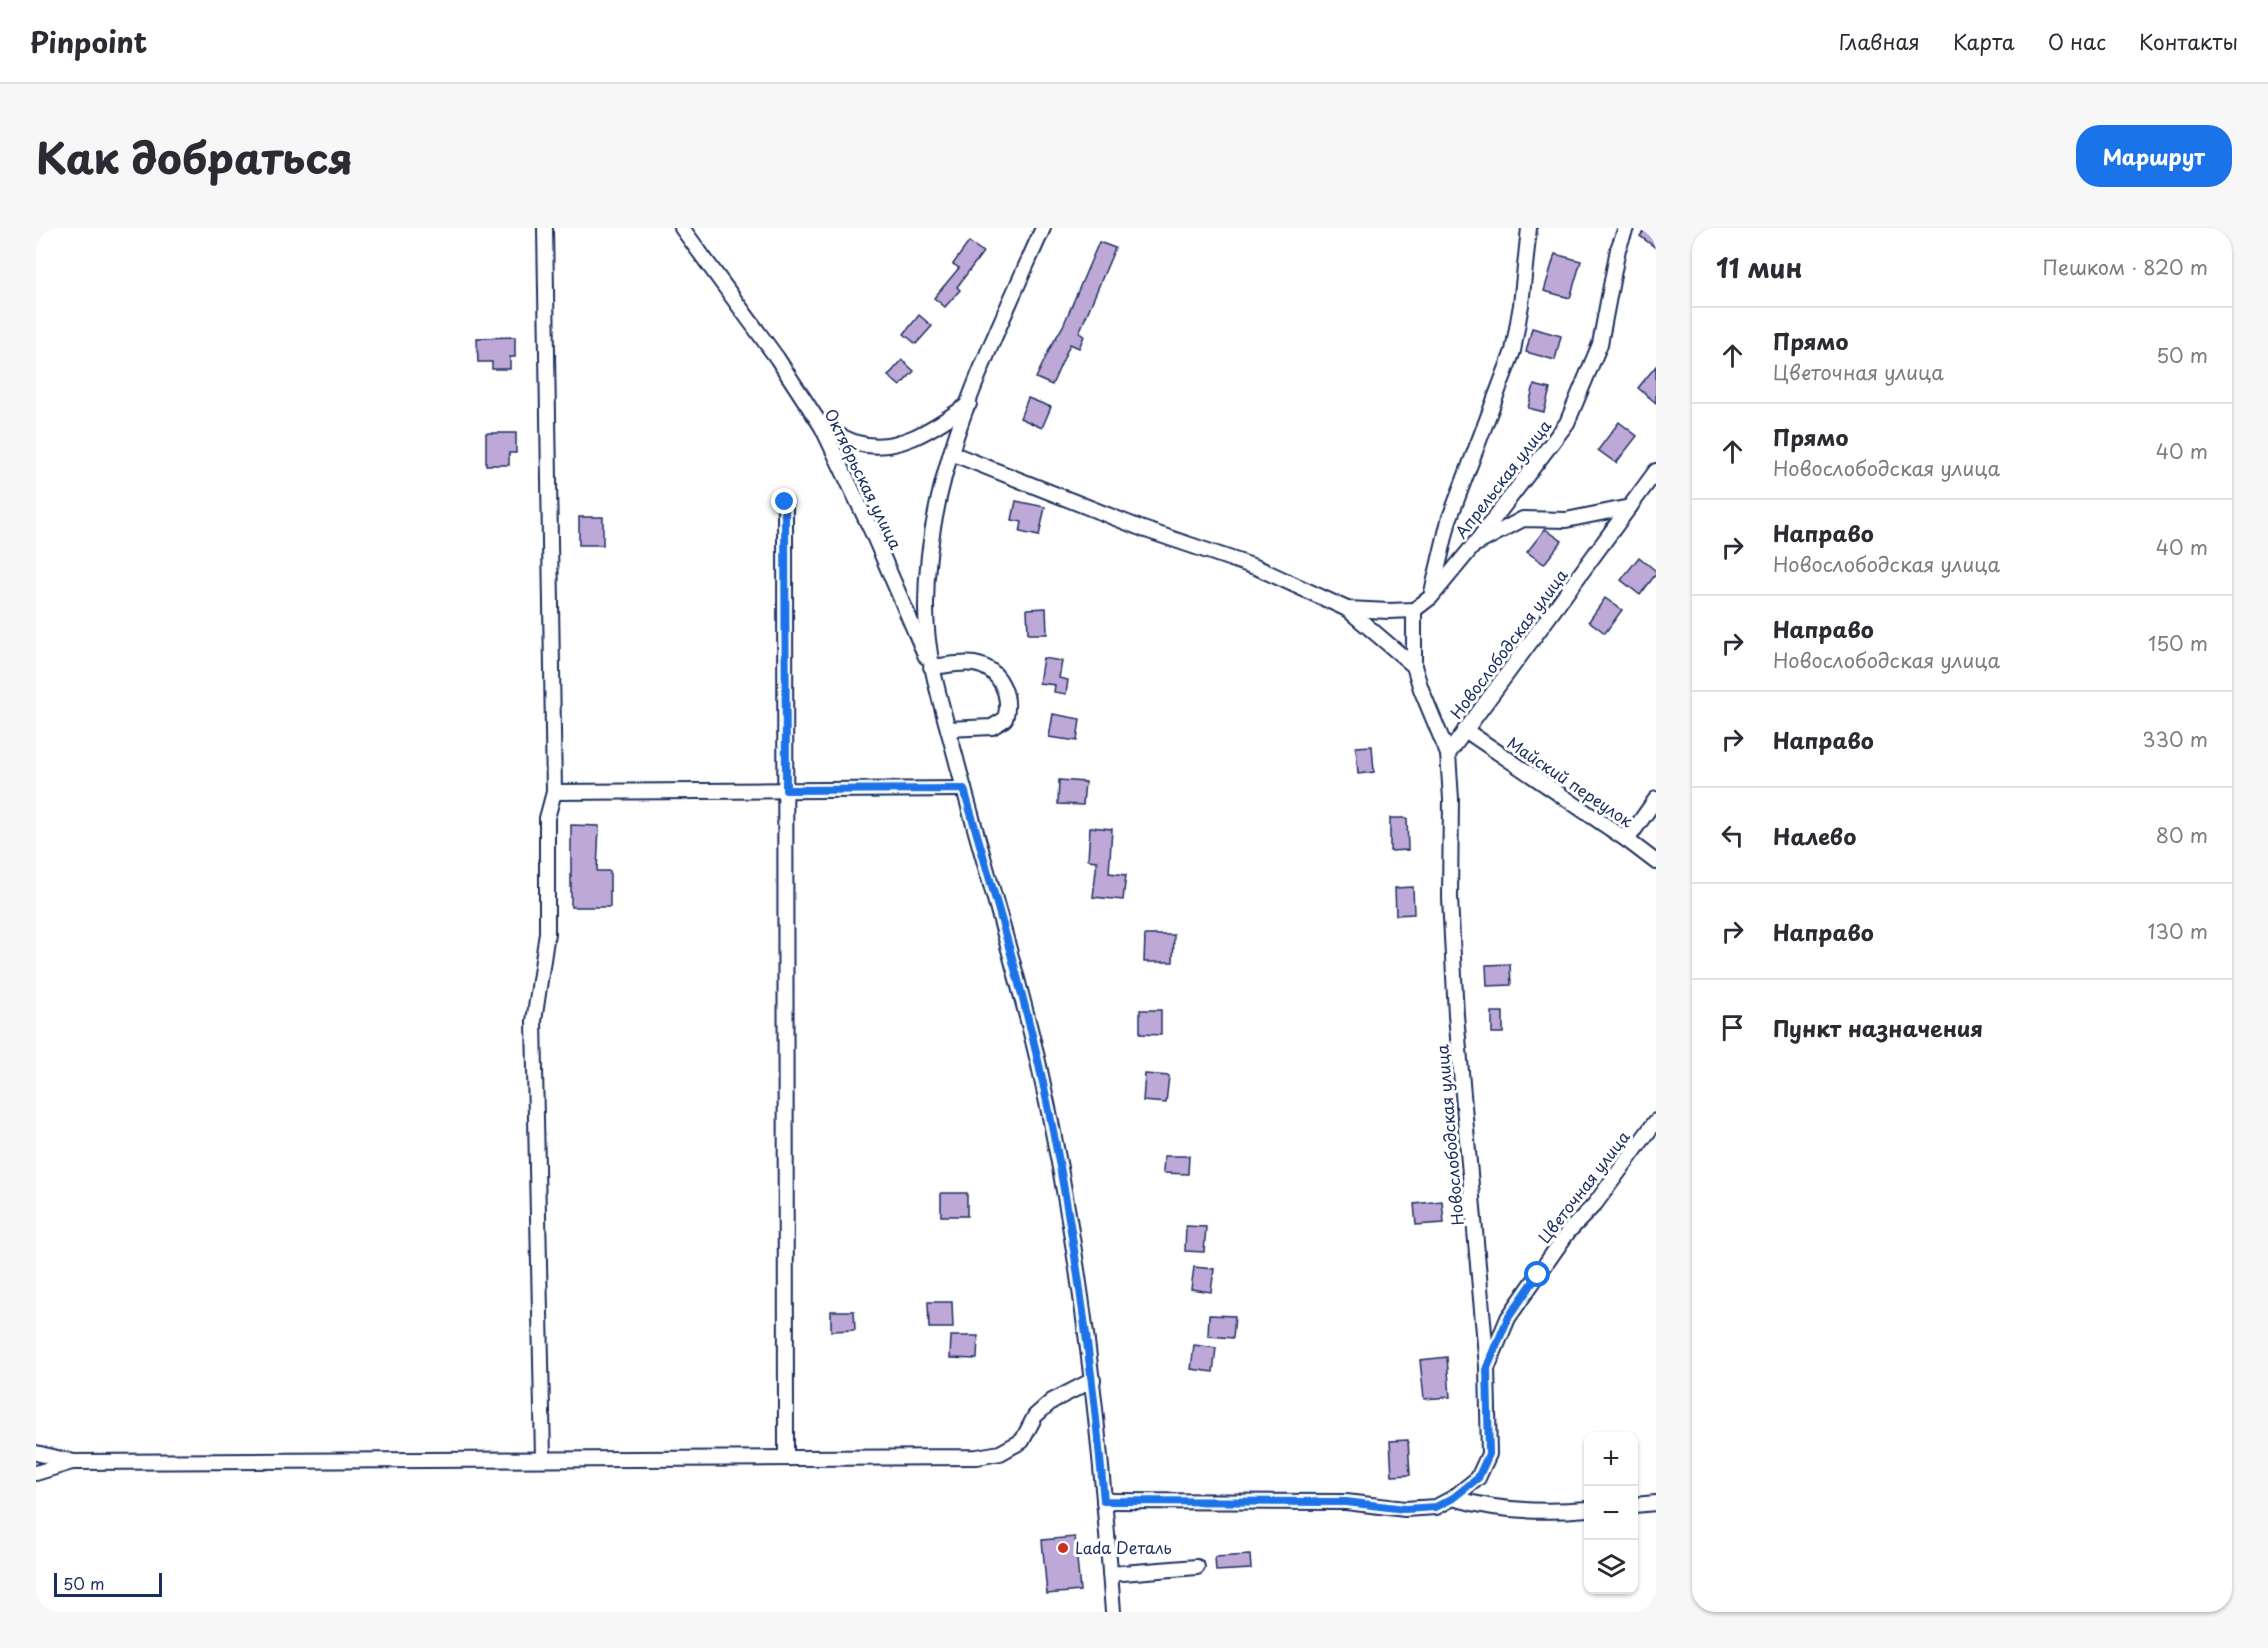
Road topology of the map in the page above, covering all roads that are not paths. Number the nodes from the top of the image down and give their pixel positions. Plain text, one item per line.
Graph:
1 (545, 228) edge
2 (682, 228) edge
3 (1043, 228) edge
4 (1529, 228) edge
5 (1626, 228) edge
6 (969, 404) junction
7 (822, 427) junction
8 (951, 453) junction
9 (1656, 471) edge
10 (785, 502) dead end
11 (1630, 507) junction
12 (1473, 546) junction
13 (1431, 597) junction
14 (1347, 609) junction
15 (1414, 610) junction
16 (1414, 666) junction
17 (931, 667) junction
18 (948, 729) junction
19 (1465, 730) junction
20 (1448, 754) junction
21 (964, 789) junction
22 (786, 790) junction
23 (554, 792) junction
24 (1656, 800) edge
25 (1627, 840) junction
26 (1656, 862) edge
27 (1655, 1124) edge
28 (1487, 1368) junction
29 (1094, 1380) junction
30 (36, 1452) edge
31 (543, 1458) junction
32 (786, 1458) junction
33 (74, 1462) junction
34 (36, 1473) edge
35 (1453, 1498) junction
36 (1104, 1501) junction
37 (1656, 1503) edge
38 (1638, 1505) edge
39 (1584, 1509) edge
40 (1197, 1567) dead end
41 (1110, 1574) junction
42 (1113, 1612) edge

1 - 23 street
2 - 7 street, Октябрьская улица
3 - 6 street
4 - 13 street
5 - 12 street, Апрельская улица
6 - 7 street
6 - 8 street
7 - 17 street, Октябрьская улица
8 - 14 street
8 - 17 street
9 - 11 street, Новослободская улица
10 - 22 street
11 - 12 street
11 - 19 street, Новослободская улица
12 - 13 street, Апрельская улица
13 - 15 street, Апрельская улица
14 - 15 street
14 - 16 street
15 - 16 street
16 - 20 street
17 - 18 street
17 - 18 street
18 - 21 street
19 - 20 street, Новослободская улица
19 - 25 street, Майский переулок
20 - 28 street, Новослободская улица
21 - 22 street
21 - 29 street
22 - 23 street
22 - 32 street
23 - 31 street
24 - 25 street
25 - 26 street, Майский переулок
27 - 28 street, Цветочная улица
28 - 35 street, Новослободская улица
29 - 32 street
29 - 36 street
30 - 33 street
31 - 32 street
31 - 33 street
33 - 34 street
35 - 36 street, Новослободская улица
35 - 39 street
36 - 41 street
37 - 38 street
40 - 41 street
41 - 42 street

